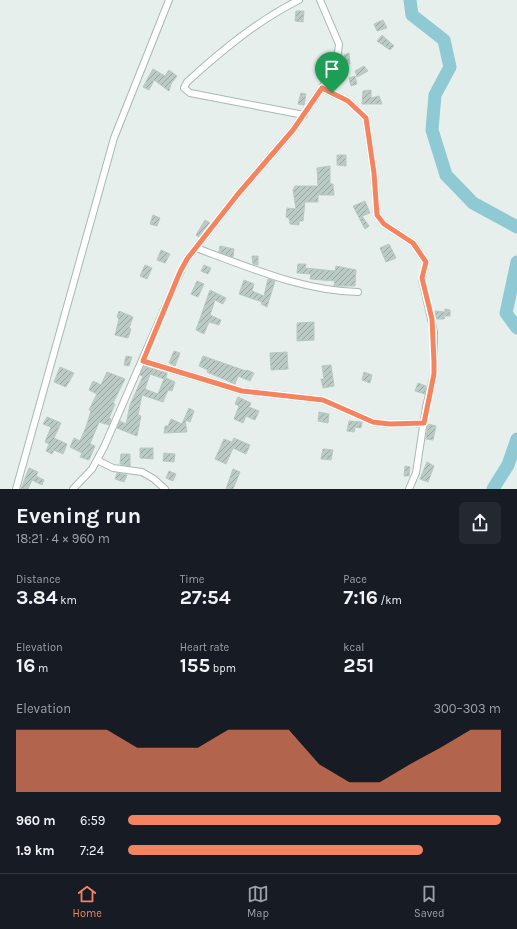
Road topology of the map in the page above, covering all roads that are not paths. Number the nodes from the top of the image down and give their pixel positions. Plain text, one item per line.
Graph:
1 (170, 0) edge
2 (299, 0) edge
3 (320, 0) edge
4 (322, 88) junction
5 (304, 115) junction
6 (196, 248) junction
7 (358, 292) dead end
8 (143, 361) junction
9 (424, 423) junction
10 (97, 460) junction
11 (16, 489) edge
12 (73, 489) edge
13 (165, 489) edge
14 (409, 489) edge

1 - 11 street
2 - 5 street
3 - 4 street
4 - 5 street
4 - 9 street
5 - 6 street
6 - 7 street
6 - 8 street
8 - 9 street
8 - 10 street
9 - 14 street
10 - 12 street
10 - 13 street

